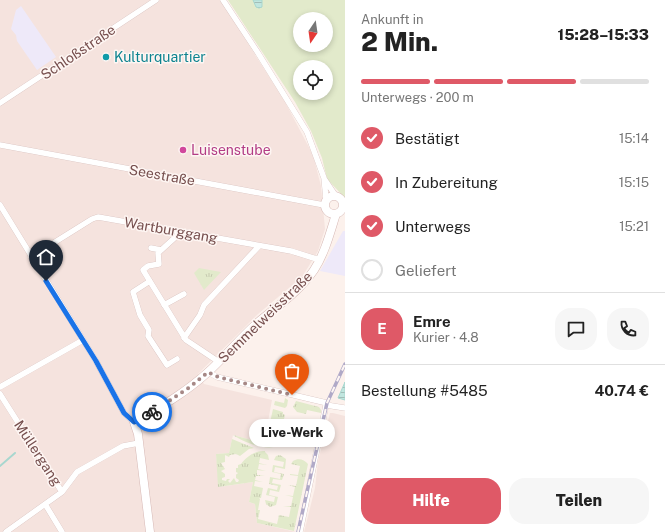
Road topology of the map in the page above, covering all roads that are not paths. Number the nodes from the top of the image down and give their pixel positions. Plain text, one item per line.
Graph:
1 (156, 0) edge
2 (223, 0) edge
3 (0, 103) edge
4 (0, 145) edge
5 (324, 178) junction
6 (335, 195) junction
7 (0, 205) edge
8 (326, 205) junction
9 (342, 208) edge
10 (181, 232) junction
11 (327, 245) junction
12 (259, 246) junction
13 (151, 248) dead end
14 (161, 250) junction
15 (31, 257) junction
16 (320, 260) junction
17 (150, 281) junction
18 (184, 294) dead end
19 (164, 305) junction
20 (184, 338) junction
21 (84, 340) junction
22 (177, 359) dead end
23 (219, 362) junction
24 (208, 372) junction
25 (0, 387) edge
26 (0, 394) edge
27 (326, 405) junction
28 (345, 408) edge
29 (134, 422) junction
30 (135, 443) junction
31 (62, 492) junction
32 (45, 504) junction
33 (6, 532) edge
34 (62, 532) edge
35 (150, 532) edge
36 (300, 532) edge

1 - 3 street, Schloßstraße
2 - 5 street
4 - 8 street, Seestraße
5 - 6 street
5 - 8 street
6 - 8 main road
6 - 9 main road
7 - 15 street
8 - 9 main road
8 - 11 main road, Semmelweisstraße
9 - 11 main road, Semmelweisstraße
10 - 12 street, Wartburggang
10 - 14 street
10 - 15 street, Wartburggang
11 - 16 main road, Semmelweisstraße
12 - 16 street, Wartburggang
12 - 20 street
13 - 14 street
14 - 17 street
15 - 21 street
16 - 23 main road, Semmelweisstraße
17 - 19 street
17 - 22 street
18 - 19 street
19 - 20 street
20 - 23 street
21 - 25 street
21 - 29 street
23 - 24 main road, Semmelweisstraße
24 - 27 street
24 - 29 main road, Semmelweisstraße
26 - 31 street, Müllergang
27 - 28 street
27 - 36 street
29 - 30 main road
30 - 31 street
30 - 35 main road
31 - 32 street
32 - 33 street
32 - 34 street

